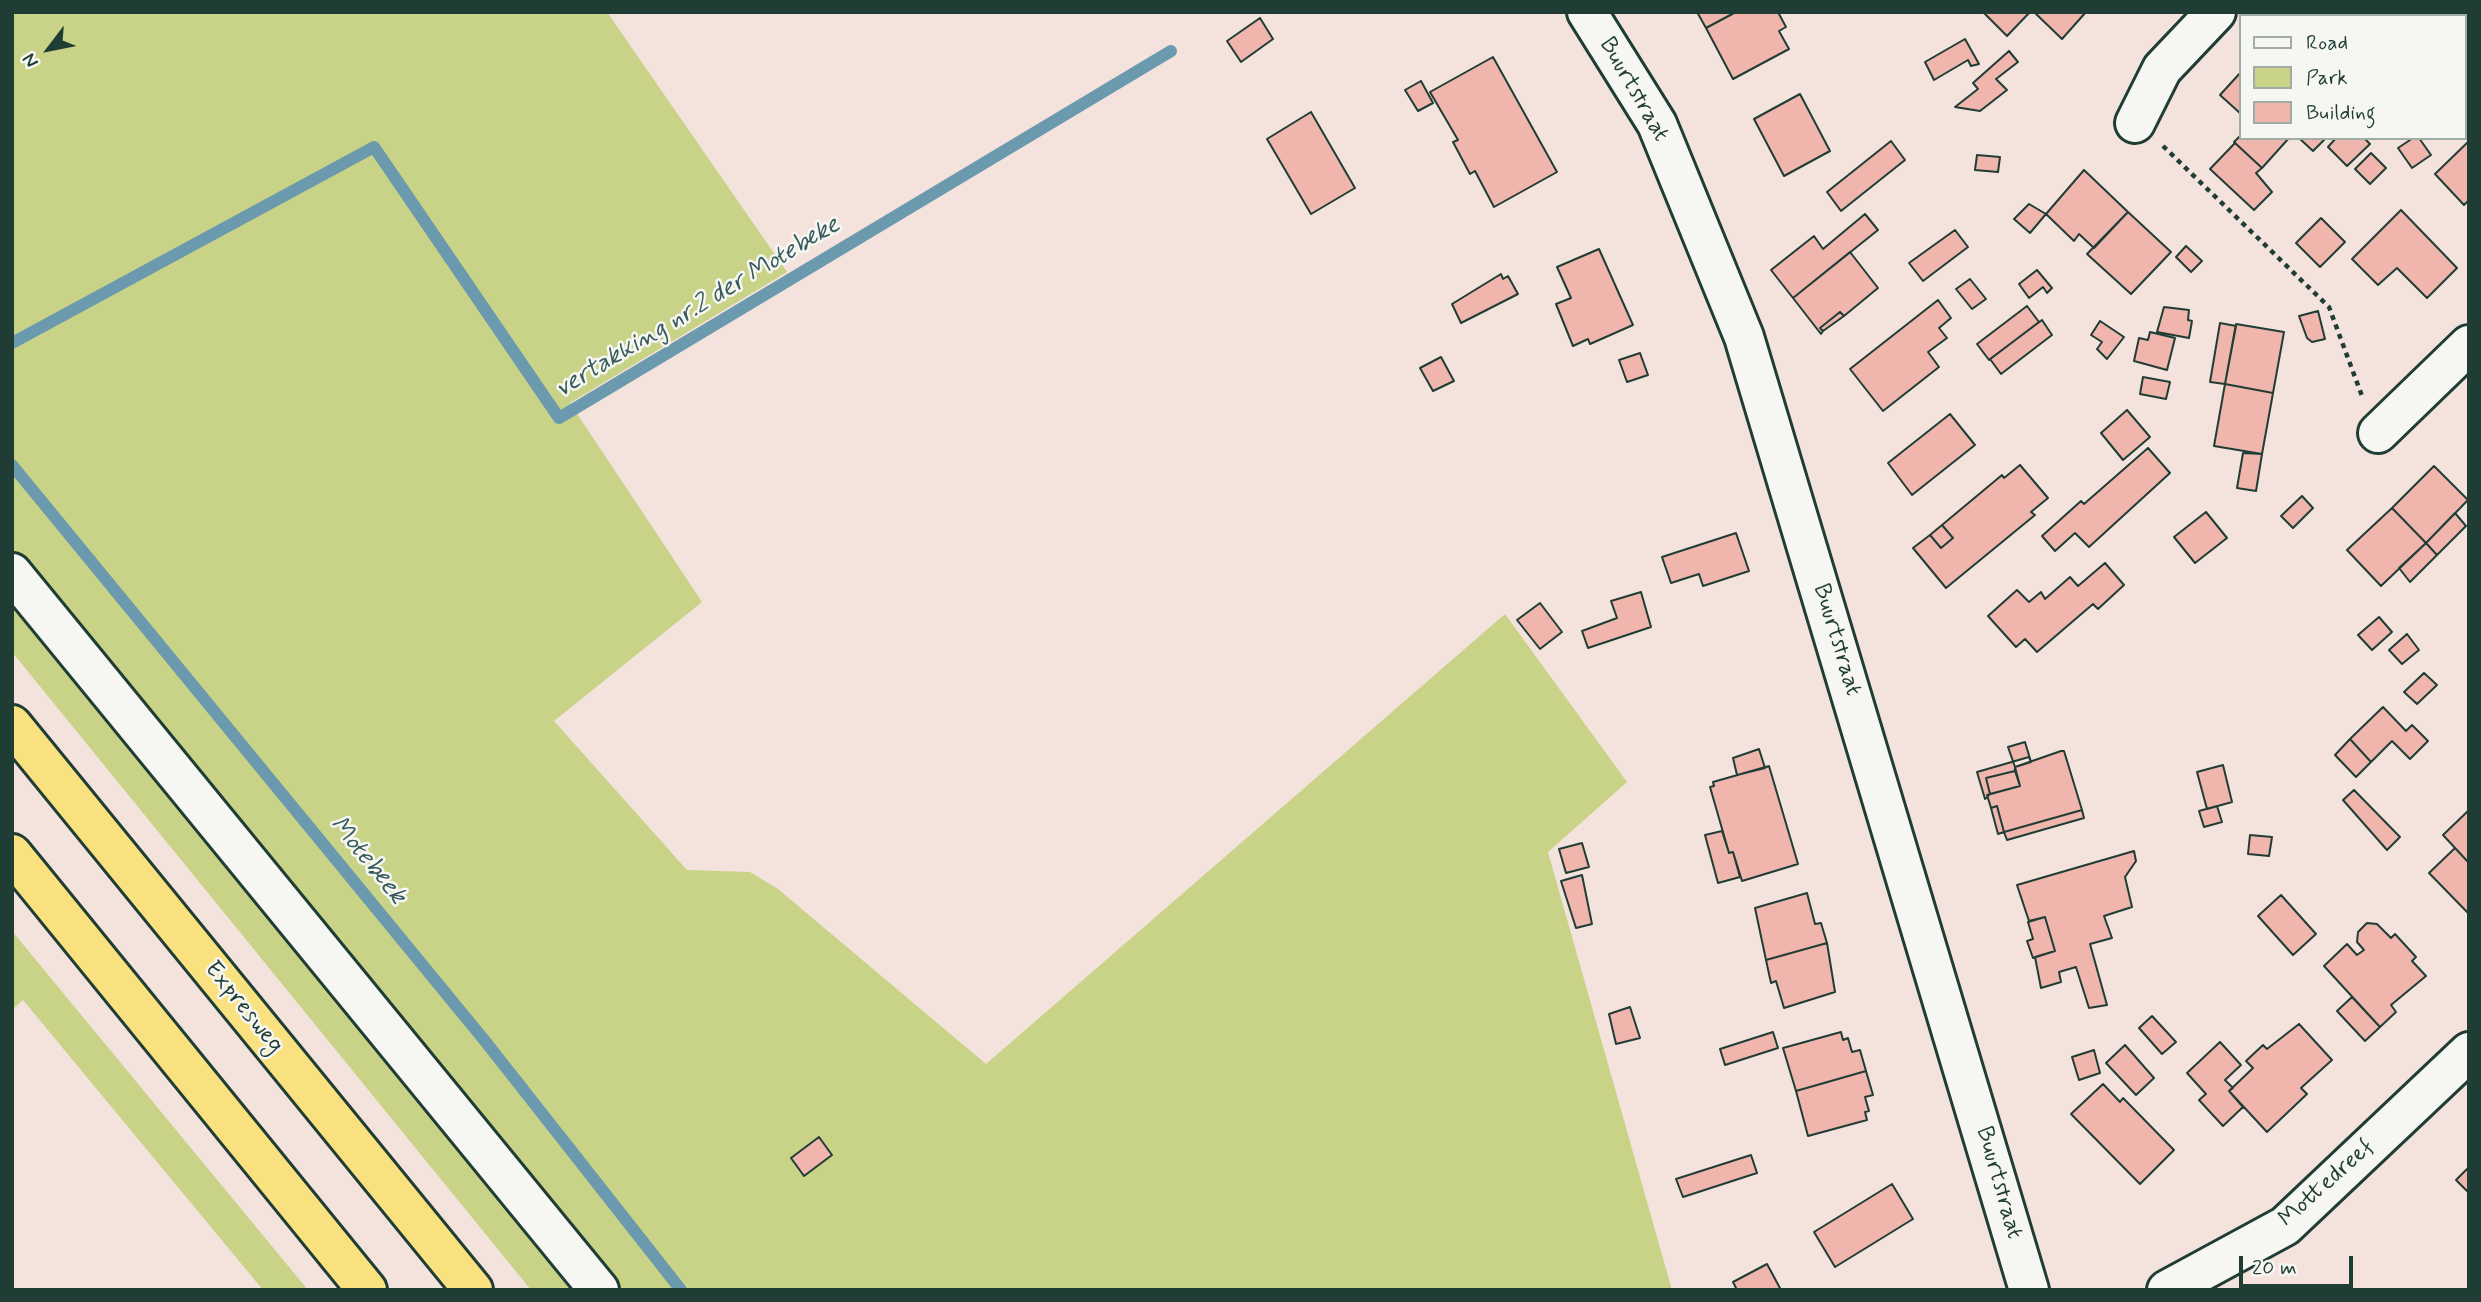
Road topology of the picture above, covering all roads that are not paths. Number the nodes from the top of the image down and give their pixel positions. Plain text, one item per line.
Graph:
1 (1587, 12) edge
2 (2216, 12) edge
3 (2134, 123) road end
4 (2469, 345) edge
5 (2378, 433) road end
6 (12, 573) edge
7 (12, 725) edge
8 (12, 854) edge
9 (2469, 1052) edge
10 (367, 1290) edge
11 (473, 1290) edge
12 (599, 1290) edge
13 (2029, 1290) edge
14 (2167, 1290) edge

1 - 13 street, Buurtstraat
2 - 3 street
4 - 5 street
6 - 12 street
7 - 11 highway, Expresweg
8 - 10 highway
9 - 14 street, Mottedreef

